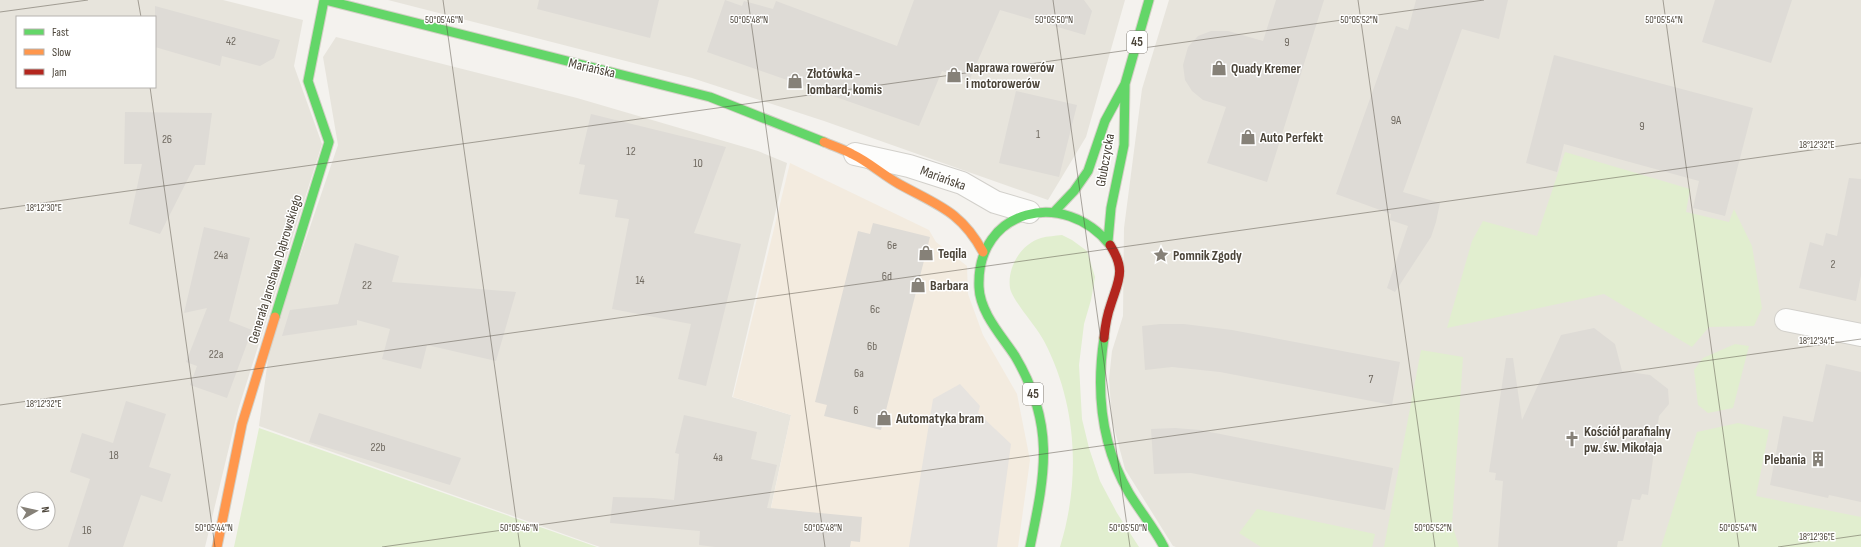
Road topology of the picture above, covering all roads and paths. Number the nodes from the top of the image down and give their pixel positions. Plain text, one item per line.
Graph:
1 (324, 0) edge
2 (1149, 0) edge
3 (1125, 84) junction
4 (853, 154) junction
5 (1029, 212) junction
6 (1054, 212) junction
7 (1108, 241) junction
8 (983, 252) junction
9 (1786, 320) dead end
10 (1861, 335) edge
11 (217, 547) edge
12 (1030, 547) edge
13 (1164, 547) edge

1 - 4 street, Mariańska
1 - 11 street, Generała Jarosława Dąbrowskiego
2 - 3 street, Głubczycka / 45
3 - 6 street, Głubczycka / 45
3 - 7 street, Głubczycka / 45
4 - 5 street, Mariańska
4 - 8 street, Mariańska
5 - 6 street, 45
5 - 8 street, 45
6 - 7 street, 45
7 - 13 street, 45
8 - 12 street, 45
9 - 10 street

